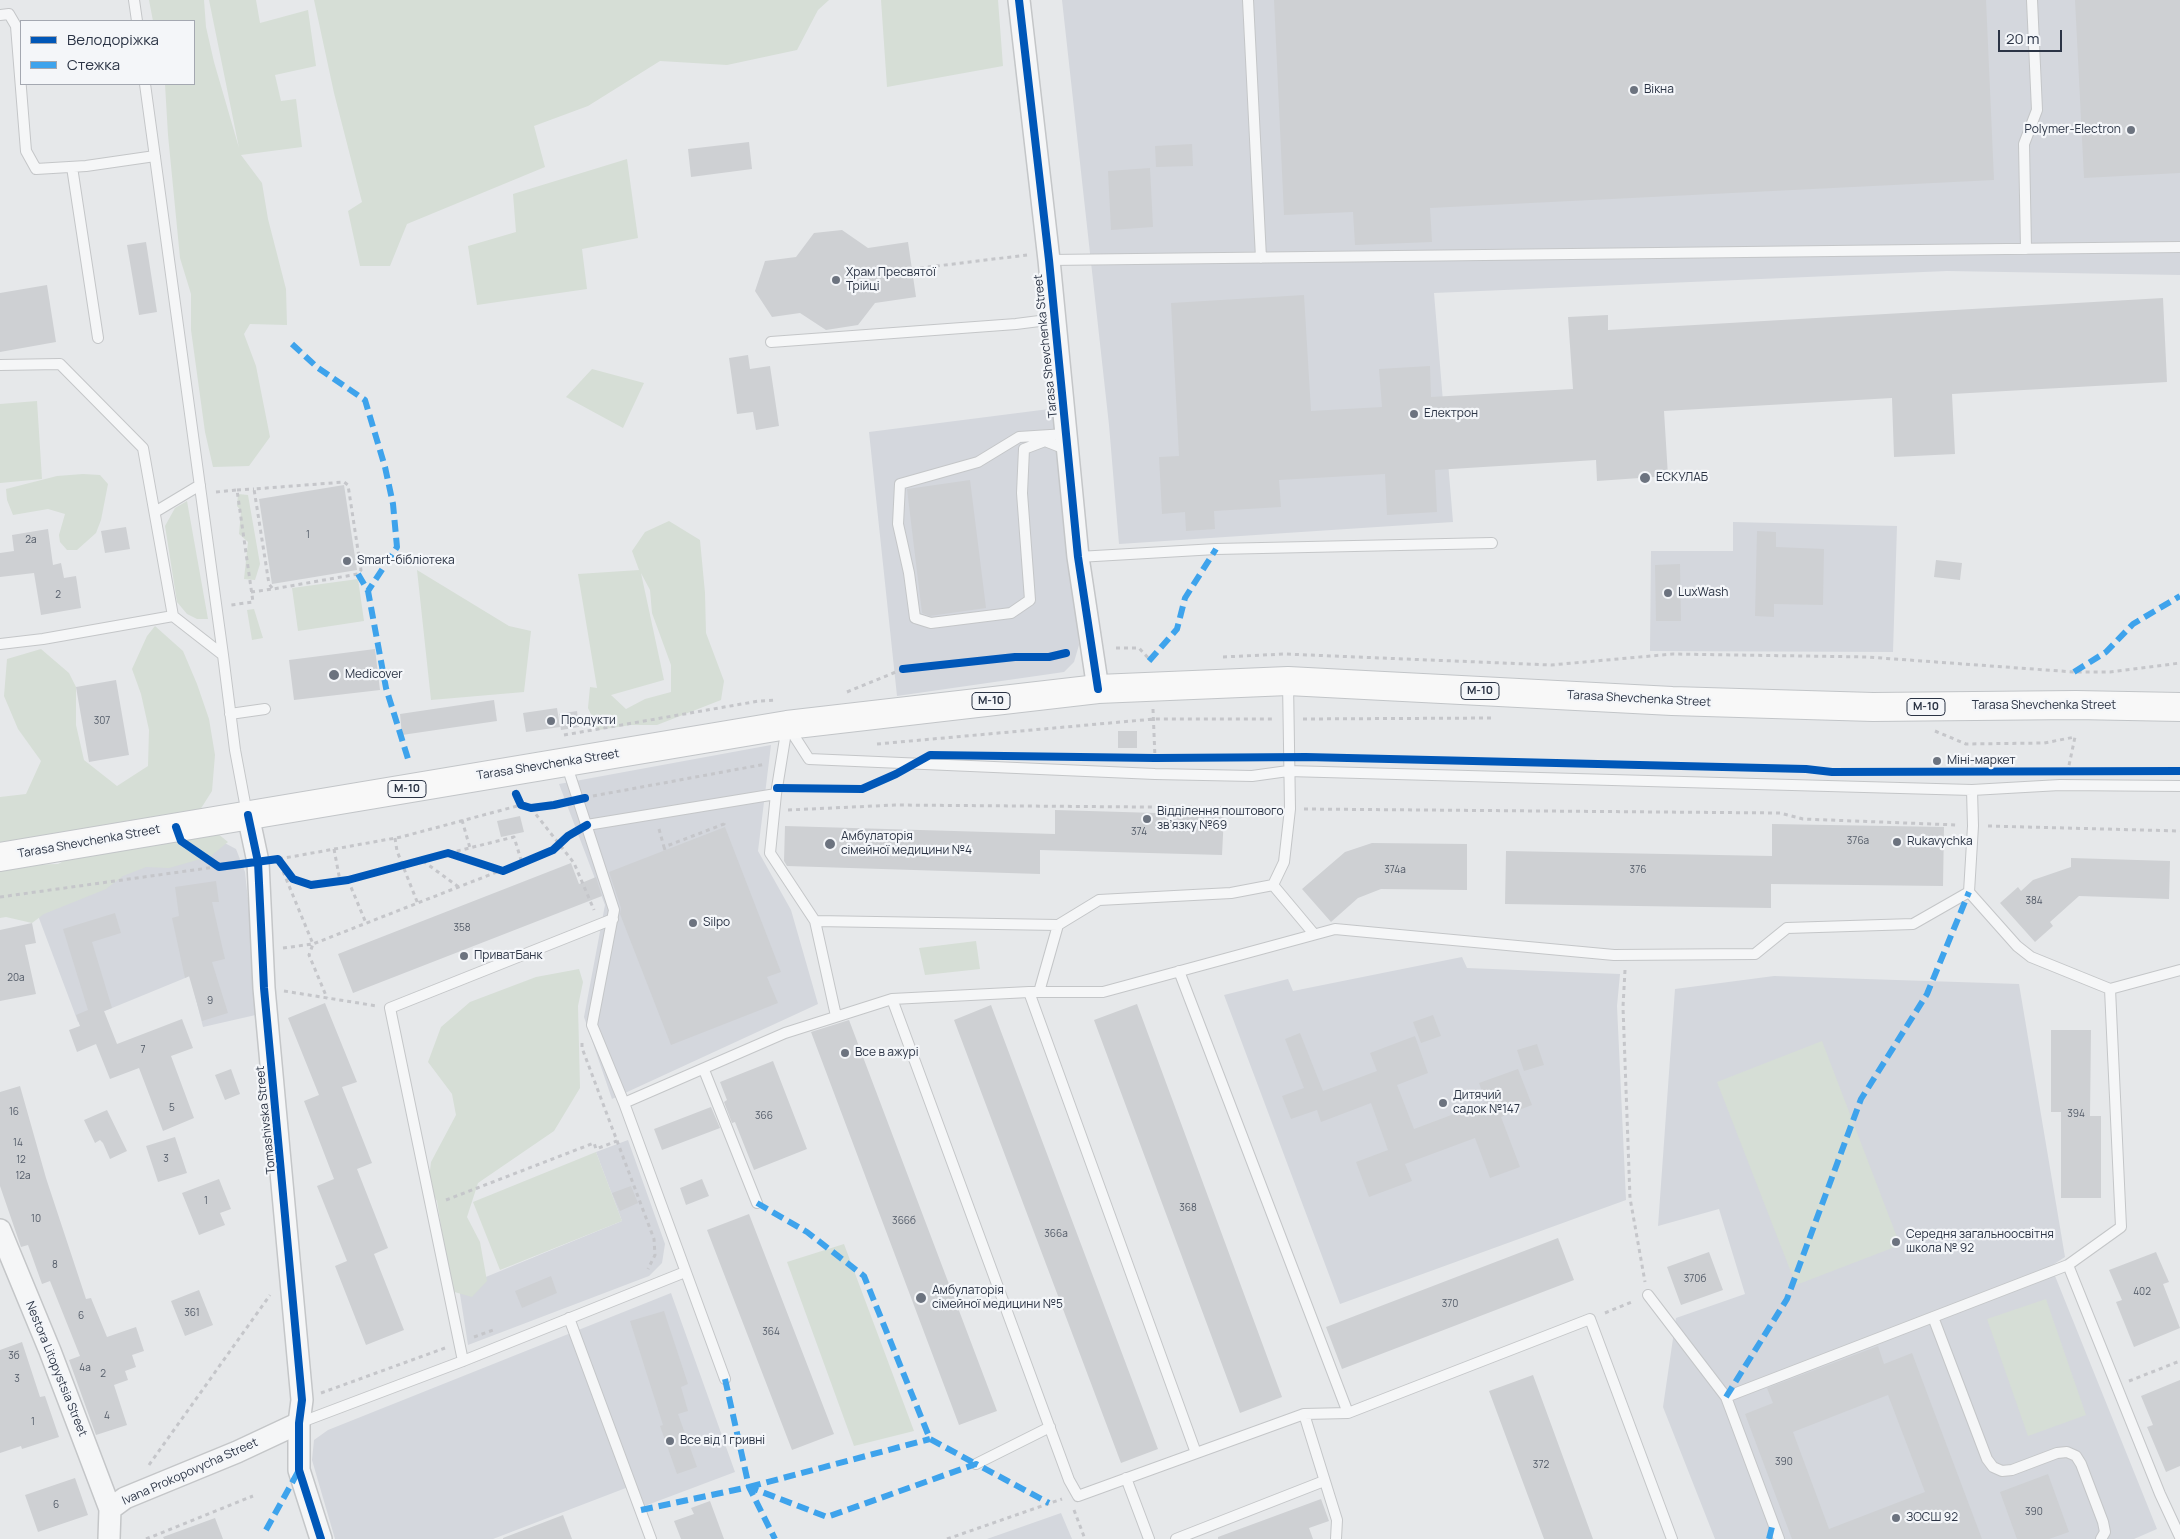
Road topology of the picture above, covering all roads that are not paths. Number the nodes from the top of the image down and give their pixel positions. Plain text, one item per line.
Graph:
1 (134, 0) edge
2 (1019, 0) edge
3 (1248, 0) edge
4 (2032, 0) edge
5 (0, 15) edge
6 (137, 20) edge
7 (20, 76) edge
8 (21, 85) edge
9 (145, 85) edge
10 (155, 156) junction
11 (72, 167) junction
12 (2180, 247) edge
13 (2026, 249) junction
14 (1041, 257) junction
15 (1261, 258) junction
16 (1055, 319) junction
17 (98, 338) dead end
18 (771, 342) dead end
19 (0, 365) edge
20 (1067, 442) junction
21 (200, 490) junction
22 (154, 512) junction
23 (1492, 543) dead end
24 (1078, 557) junction
25 (173, 616) junction
26 (0, 644) edge
27 (223, 656) junction
28 (1288, 681) junction
29 (1098, 689) junction
30 (2180, 707) edge
31 (264, 709) dead end
32 (787, 712) junction
33 (230, 714) junction
34 (566, 762) junction
35 (1288, 771) junction
36 (2180, 786) edge
37 (1972, 790) junction
38 (776, 794) junction
39 (248, 815) junction
40 (587, 825) junction
41 (0, 857) edge
42 (1273, 885) junction
43 (1969, 892) junction
44 (613, 919) junction
45 (815, 921) junction
46 (1058, 925) junction
47 (1314, 934) junction
48 (2180, 970) edge
49 (1179, 971) junction
50 (2110, 989) junction
51 (1034, 992) junction
52 (892, 999) junction
53 (836, 1016) junction
54 (704, 1070) junction
55 (624, 1103) junction
56 (757, 1203) dead end
57 (0, 1230) edge
58 (2068, 1265) junction
59 (685, 1272) junction
60 (1648, 1295) road end
61 (1933, 1317) junction
62 (570, 1318) junction
63 (464, 1361) junction
64 (725, 1380) dead end
65 (1726, 1397) junction
66 (1348, 1413) junction
67 (1304, 1414) junction
68 (299, 1424) junction
69 (1050, 1426) junction
70 (1196, 1453) junction
71 (976, 1464) dead end
72 (1126, 1478) junction
73 (1324, 1481) junction
74 (110, 1509) junction
75 (2180, 1537) edge
76 (109, 1539) edge
77 (321, 1539) edge
78 (651, 1539) edge
79 (1150, 1539) edge
80 (1176, 1539) edge
81 (1336, 1539) edge
82 (1672, 1539) edge
83 (1779, 1539) edge
84 (2102, 1539) edge

1 - 6 lane
2 - 14 street, Tarasa Shevchenka Street
3 - 15 lane
4 - 13 lane
5 - 7 lane
8 - 11 lane
9 - 10 lane
10 - 11 lane
10 - 21 lane
11 - 17 lane
12 - 13 lane
13 - 15 lane
14 - 15 lane
14 - 16 street, Tarasa Shevchenka Street
16 - 18 lane
16 - 20 street, Tarasa Shevchenka Street
19 - 22 lane
20 - 20 lane
20 - 24 street, Tarasa Shevchenka Street
21 - 22 lane
21 - 27 lane
22 - 25 lane
23 - 24 lane
24 - 29 street, Tarasa Shevchenka Street
25 - 26 lane
25 - 27 lane
27 - 33 lane
28 - 29 main road, Tarasa Shevchenka Street / М-10
28 - 30 main road, Tarasa Shevchenka Street / М-10
28 - 35 lane
29 - 32 main road, Tarasa Shevchenka Street / М-10
31 - 33 lane
32 - 34 main road, Tarasa Shevchenka Street / М-10
32 - 35 lane
32 - 38 lane
33 - 39 lane
34 - 39 main road, Tarasa Shevchenka Street / М-10
34 - 40 lane
35 - 37 lane
35 - 42 lane
36 - 37 lane
37 - 43 lane
38 - 40 lane
38 - 45 lane
39 - 41 main road, Tarasa Shevchenka Street / М-10
39 - 68 street, Tomashivska Street
40 - 44 lane
42 - 46 lane
42 - 47 lane
43 - 47 lane
43 - 50 lane
44 - 55 lane
44 - 63 lane
45 - 46 lane
45 - 53 lane
46 - 51 lane
47 - 49 lane
48 - 50 lane
49 - 51 lane
49 - 66 lane
50 - 58 lane
51 - 52 lane
51 - 70 lane
52 - 53 lane
52 - 69 lane
53 - 54 lane
54 - 55 lane
54 - 56 lane
55 - 59 lane
57 - 74 street, Nestora Litopystsia Street
58 - 61 lane
58 - 75 lane
59 - 62 lane
59 - 64 lane
60 - 65 lane
61 - 65 lane
61 - 84 lane
62 - 63 lane
62 - 78 lane
63 - 68 lane
65 - 83 lane
66 - 67 lane
66 - 82 lane
67 - 70 lane
67 - 73 lane
68 - 74 street, Ivana Prokopovycha Street
68 - 77 street, Tomashivska Street
69 - 71 lane
69 - 72 lane
70 - 72 lane
72 - 79 lane
73 - 80 lane
73 - 81 lane
74 - 76 street, Ivana Prokopovycha Street

